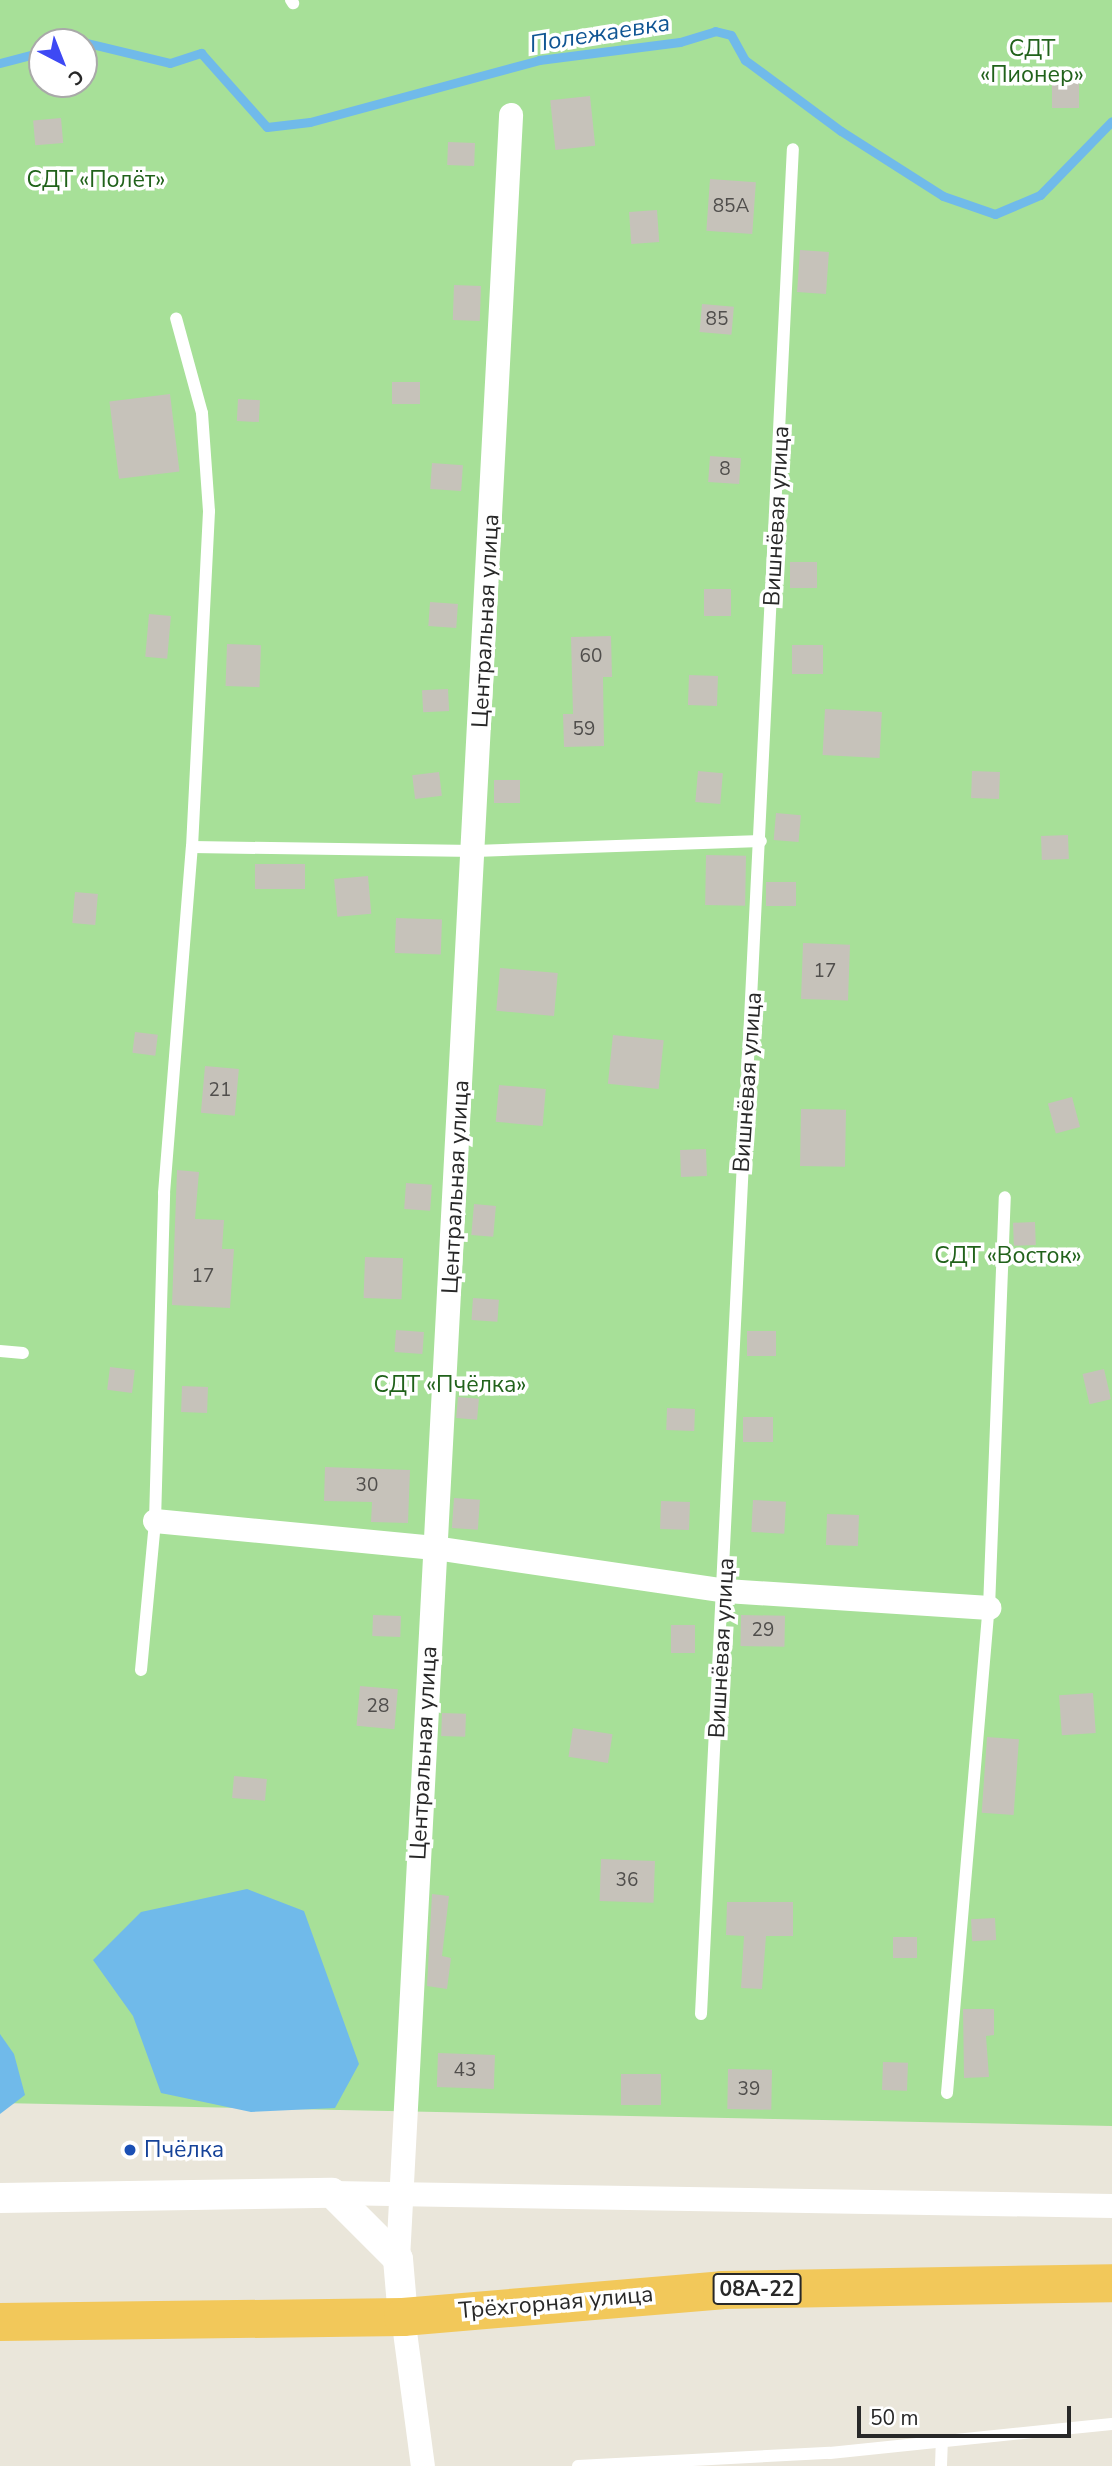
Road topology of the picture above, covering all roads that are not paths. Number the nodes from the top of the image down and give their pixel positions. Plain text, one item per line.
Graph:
1 (512, 115) dead end
2 (793, 149) dead end
3 (176, 318) dead end
4 (761, 841) junction
5 (192, 847) junction
6 (475, 851) junction
7 (1005, 1197) dead end
8 (0, 1351) edge
9 (23, 1353) dead end
10 (155, 1521) junction
11 (435, 1548) junction
12 (726, 1591) junction
13 (989, 1608) junction
14 (141, 1670) dead end
15 (701, 2014) dead end
16 (947, 2093) dead end
17 (332, 2193) junction
18 (401, 2193) junction
19 (0, 2198) edge
20 (1112, 2206) edge
21 (398, 2259) junction
22 (1112, 2283) edge
23 (403, 2316) junction
24 (0, 2322) edge
25 (1112, 2424) edge
26 (942, 2441) junction
27 (423, 2466) edge
28 (578, 2466) edge
29 (941, 2466) edge

1 - 6 street, Центральная улица
2 - 4 lane, Вишнёвая улица
3 - 5 lane
4 - 6 lane
4 - 12 lane, Вишнёвая улица
5 - 6 lane
5 - 10 lane
6 - 11 street, Центральная улица
7 - 13 lane
8 - 9 lane
10 - 11 street
10 - 14 lane
11 - 12 street
11 - 18 street, Центральная улица
12 - 13 street
12 - 15 lane, Вишнёвая улица
13 - 16 lane
17 - 18 street
17 - 19 street
17 - 21 street
18 - 20 street
18 - 21 street, Центральная улица
21 - 23 street
22 - 23 highway, Трёхгорная улица / 08А-22
23 - 24 highway, Трёхгорная улица / 08А-22
23 - 27 street
25 - 26 lane
26 - 28 lane
26 - 29 lane

